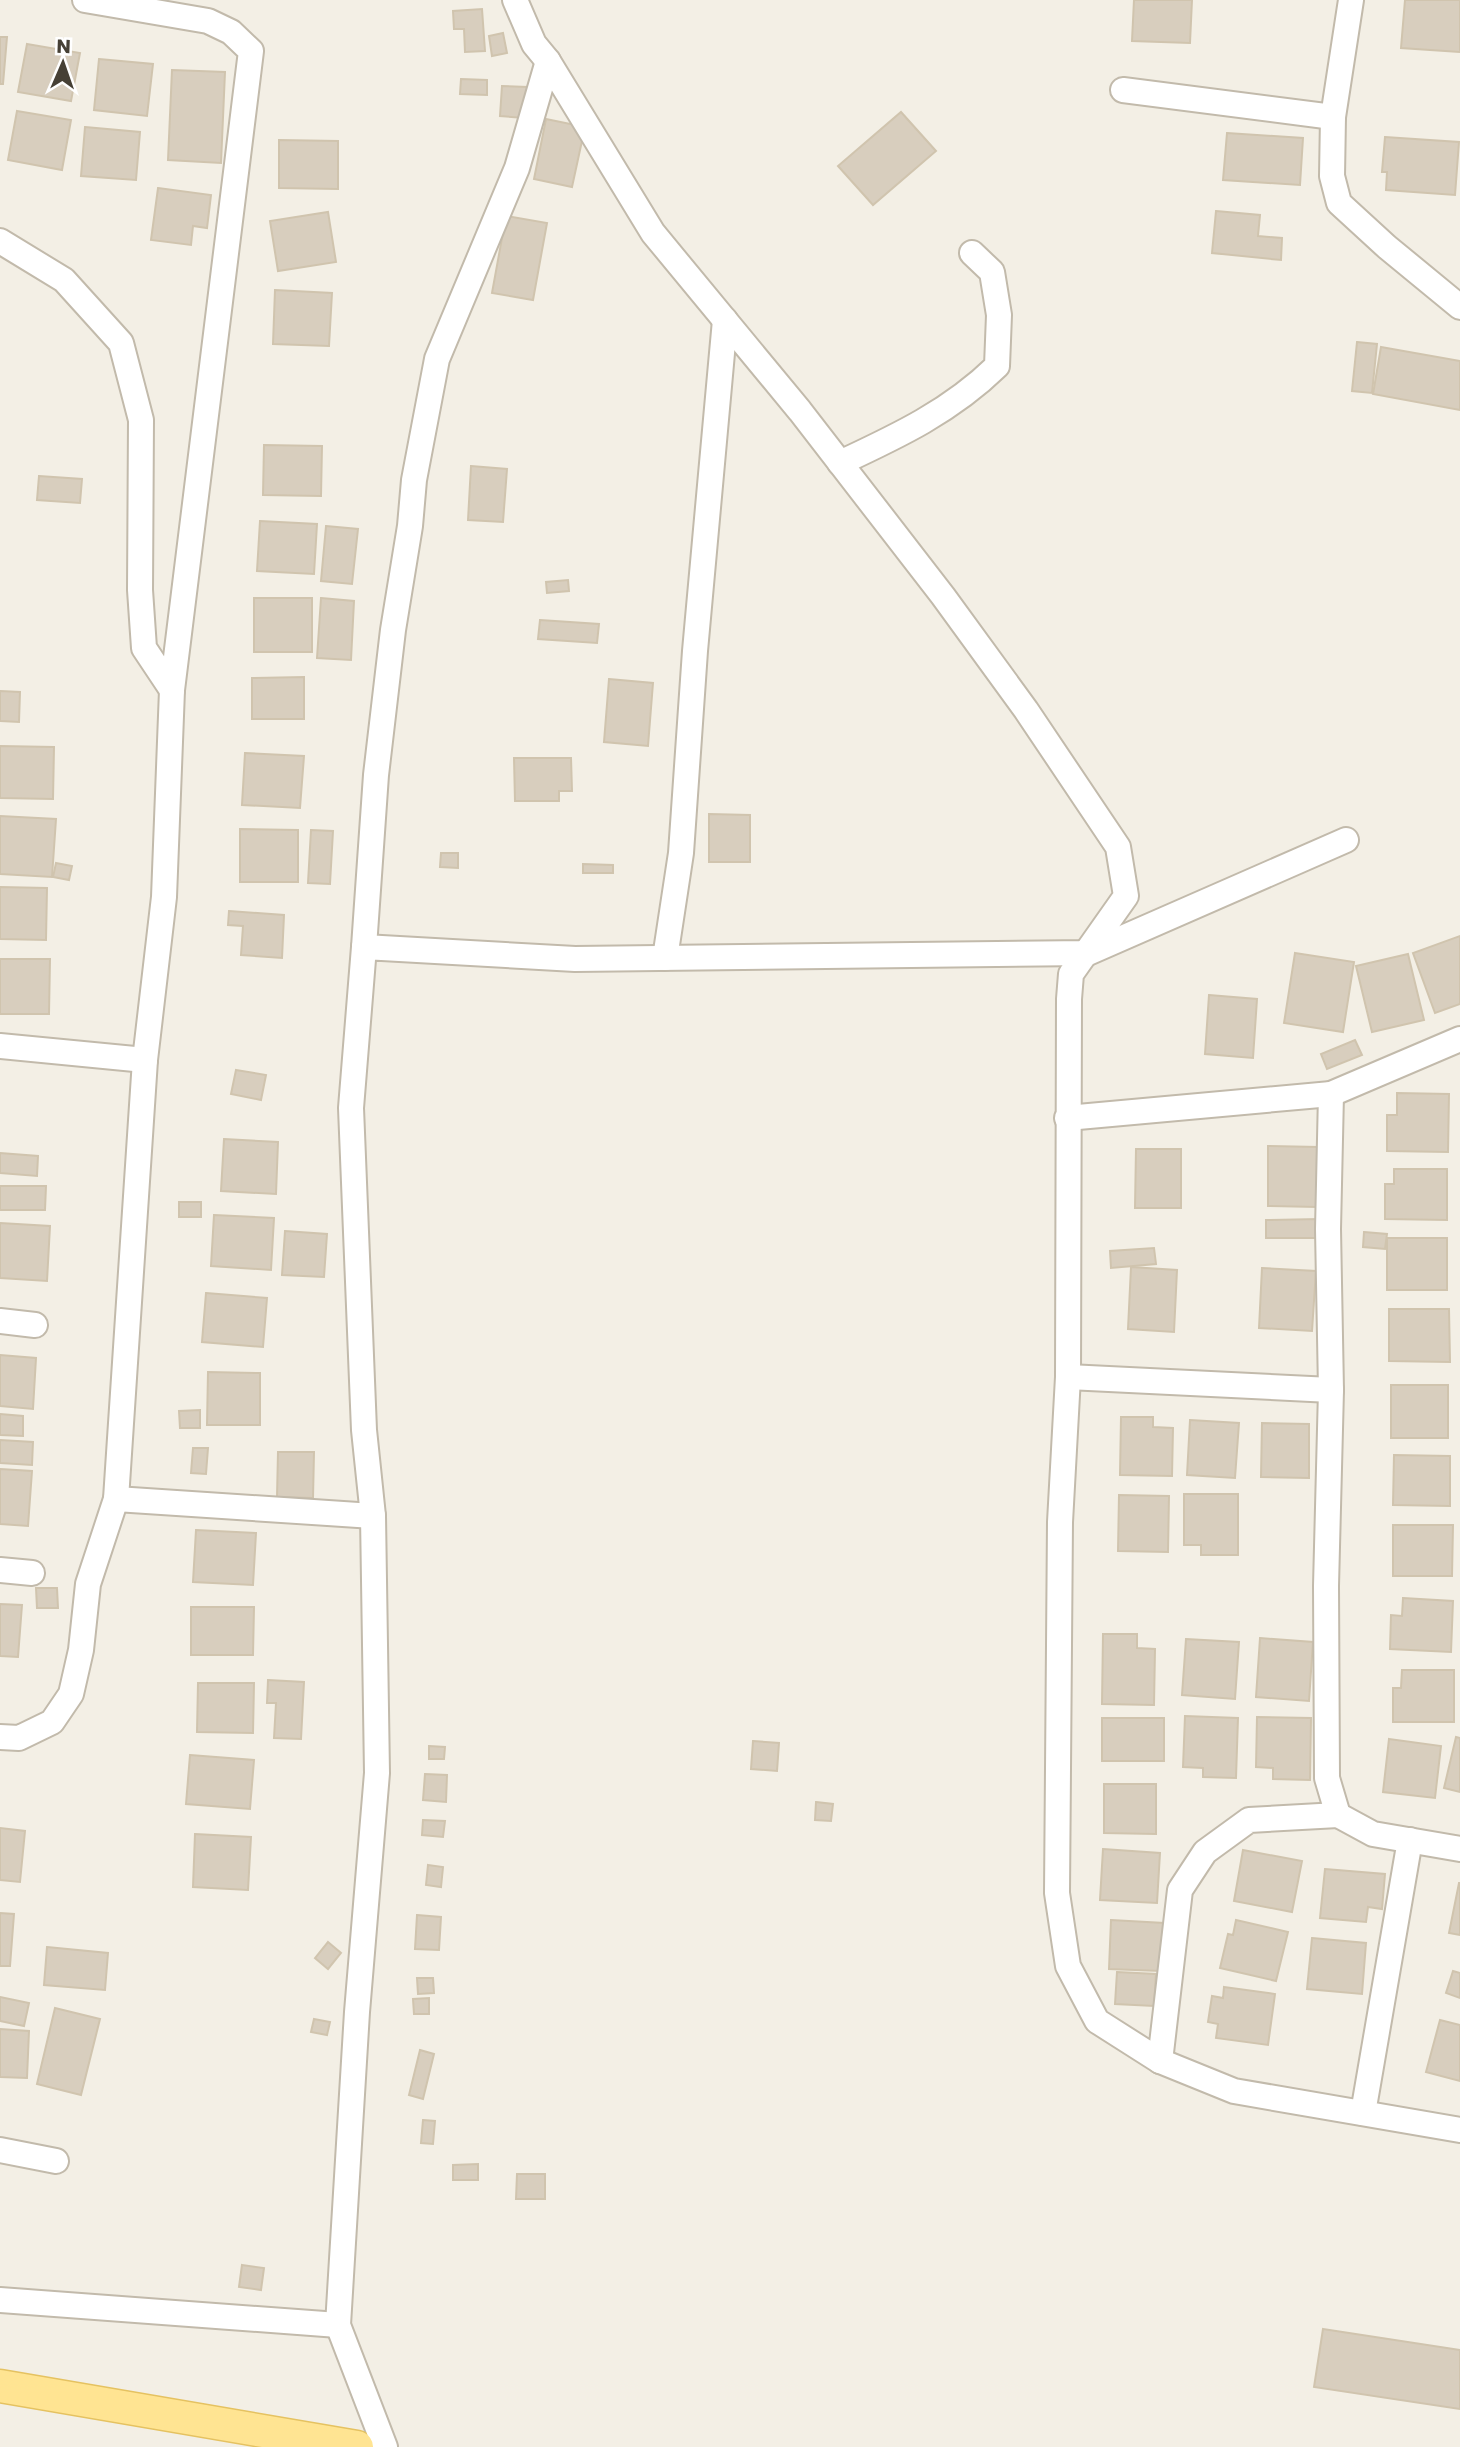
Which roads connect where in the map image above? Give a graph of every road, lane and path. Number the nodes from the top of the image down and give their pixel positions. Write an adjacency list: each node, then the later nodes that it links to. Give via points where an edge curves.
1 (85, 0): 12 (street, via 208,22 231,32 251,51)
2 (515, 0): 4 (street, via 534,44)
3 (1351, 0): 6 (street)
4 (548, 61): 10 (street, via 653,233); 14 (street, via 517,168 437,359 393,630 376,775)
5 (1123, 89): 6 (street)
6 (1333, 117): 9 (street, via 1332,176 1339,203)
7 (0, 241): 12 (street, via 64,280 121,344 141,420 144,648)
8 (972, 253): 11 (street, via 992,272 999,315 997,366 971,391 915,427)
9 (1460, 307)
10 (725, 320): 11 (street); 16 (street, via 681,852)
11 (840, 463): 15 (street, via 943,596 1118,847 1126,896)
12 (172, 690): 19 (street, via 164,897)
13 (1346, 840): 15 (street)
14 (364, 947): 16 (street, via 575,959); 27 (street, via 351,1108 364,1430)
15 (1088, 953): 16 (street); 21 (street, via 1071,974)
16 (665, 958)
17 (1460, 1039): 20 (street)
18 (0, 1046): 19 (street)
19 (145, 1060): 26 (street)
20 (1331, 1094): 21 (street); 25 (street)
21 (1067, 1118): 24 (street)
22 (0, 1321): 23 (street)
23 (35, 1325)
24 (1068, 1377): 25 (street); 34 (street, via 1060,1522 1057,1894 1068,1966 1097,2021)
25 (1331, 1390): 31 (street, via 1326,1778)
26 (116, 1499): 27 (street); 30 (street, via 88,1584 71,1694 52,1722 19,1738)
27 (373, 1516): 40 (street, via 377,1773)
28 (0, 1570): 29 (street)
29 (32, 1573)
30 (0, 1737)
31 (1338, 1815): 32 (street, via 1373,1834); 34 (street, via 1249,1819 1205,1852 1180,1891)
32 (1410, 1840): 33 (street); 35 (street)
33 (1460, 1849)
34 (1160, 2061): 35 (street, via 1234,2091)
35 (1363, 2113): 36 (street)
36 (1460, 2130)
37 (0, 2150): 38 (street)
38 (56, 2161)
39 (0, 2301): 40 (street)
40 (338, 2325): 43 (street)
41 (0, 2386): 42 (main road)
42 (357, 2447)
43 (385, 2447)

